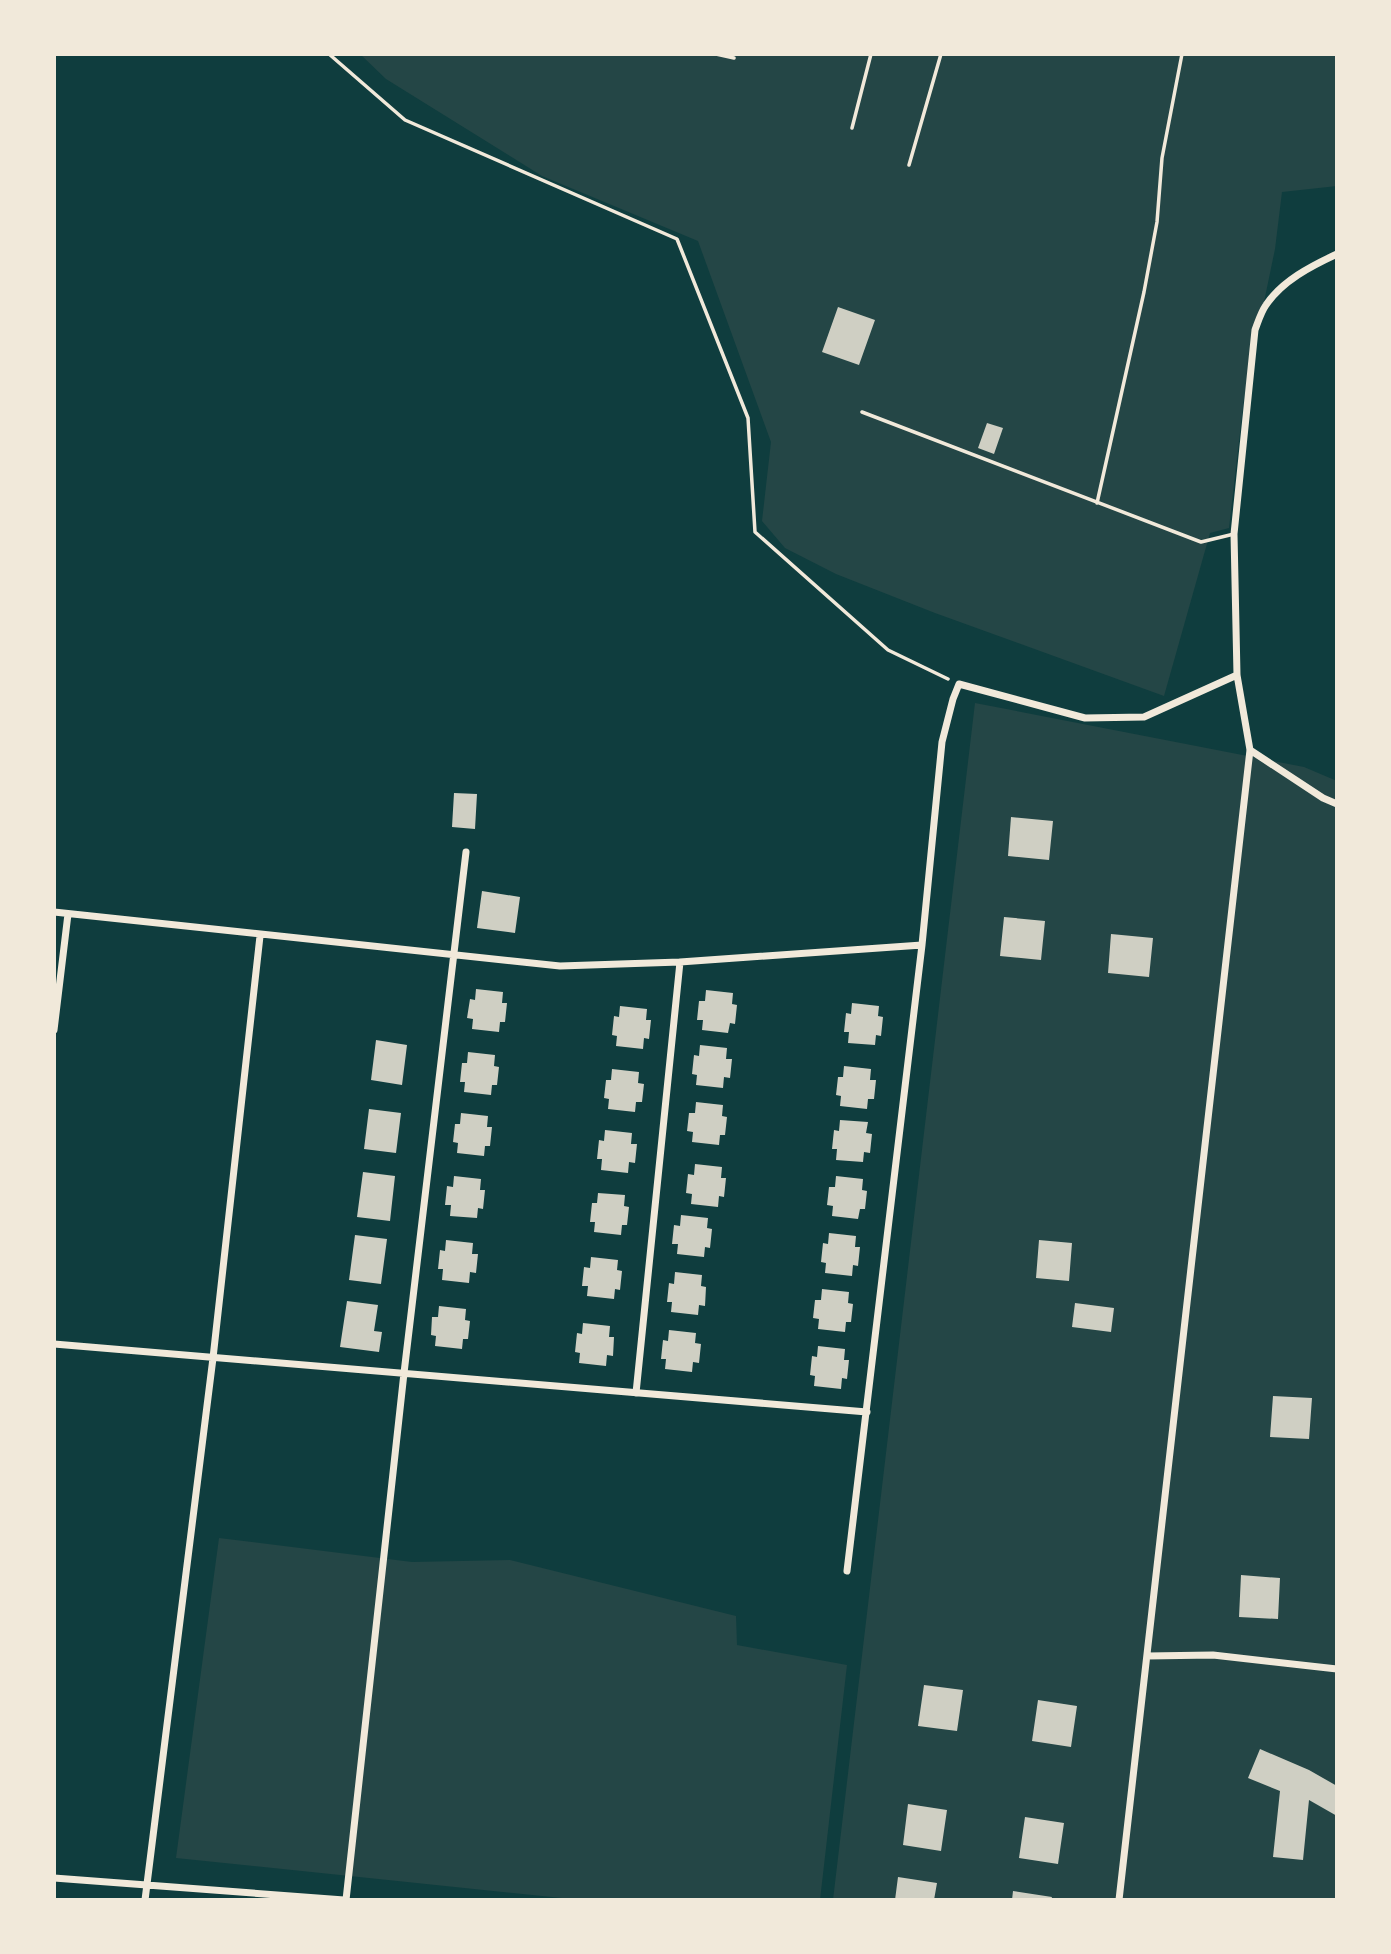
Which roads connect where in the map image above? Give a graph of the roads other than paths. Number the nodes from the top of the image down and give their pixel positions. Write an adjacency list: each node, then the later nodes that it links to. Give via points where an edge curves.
1 (716, 54): 5 (lane)
2 (871, 54): 6 (lane)
3 (941, 54): 7 (lane)
4 (1182, 54): 10 (lane, via 1144,292)
5 (734, 58)
6 (852, 128)
7 (909, 165)
8 (1337, 254): 11 (street, via 1284,286 1265,305 1255,330)
9 (862, 412): 10 (lane)
10 (1097, 502): 11 (lane, via 1201,542)
11 (1234, 534): 12 (street)
12 (1237, 675): 13 (street); 19 (street, via 1144,717 1086,718 959,684 942,741)
13 (1250, 750): 14 (street); 29 (street)
14 (1337, 804)
15 (466, 852): 20 (street)
16 (54, 912): 17 (street)
17 (68, 914): 18 (street); 22 (street)
18 (260, 936): 20 (street); 24 (street)
19 (922, 945): 21 (street); 27 (street)
20 (454, 956): 21 (street, via 560,966); 25 (street)
21 (680, 962): 26 (street)
22 (54, 1030)
23 (54, 1344): 24 (street)
24 (213, 1358): 25 (street); 32 (street)
25 (404, 1373): 26 (street); 34 (street)
26 (636, 1393): 27 (street)
27 (867, 1412): 28 (street)
28 (847, 1571)
29 (1147, 1657): 30 (street, via 1213,1654); 35 (street)
30 (1337, 1669)
31 (54, 1878): 32 (street)
32 (147, 1886): 33 (street); 34 (street)
33 (145, 1900)
34 (345, 1900)
35 (1119, 1900)

